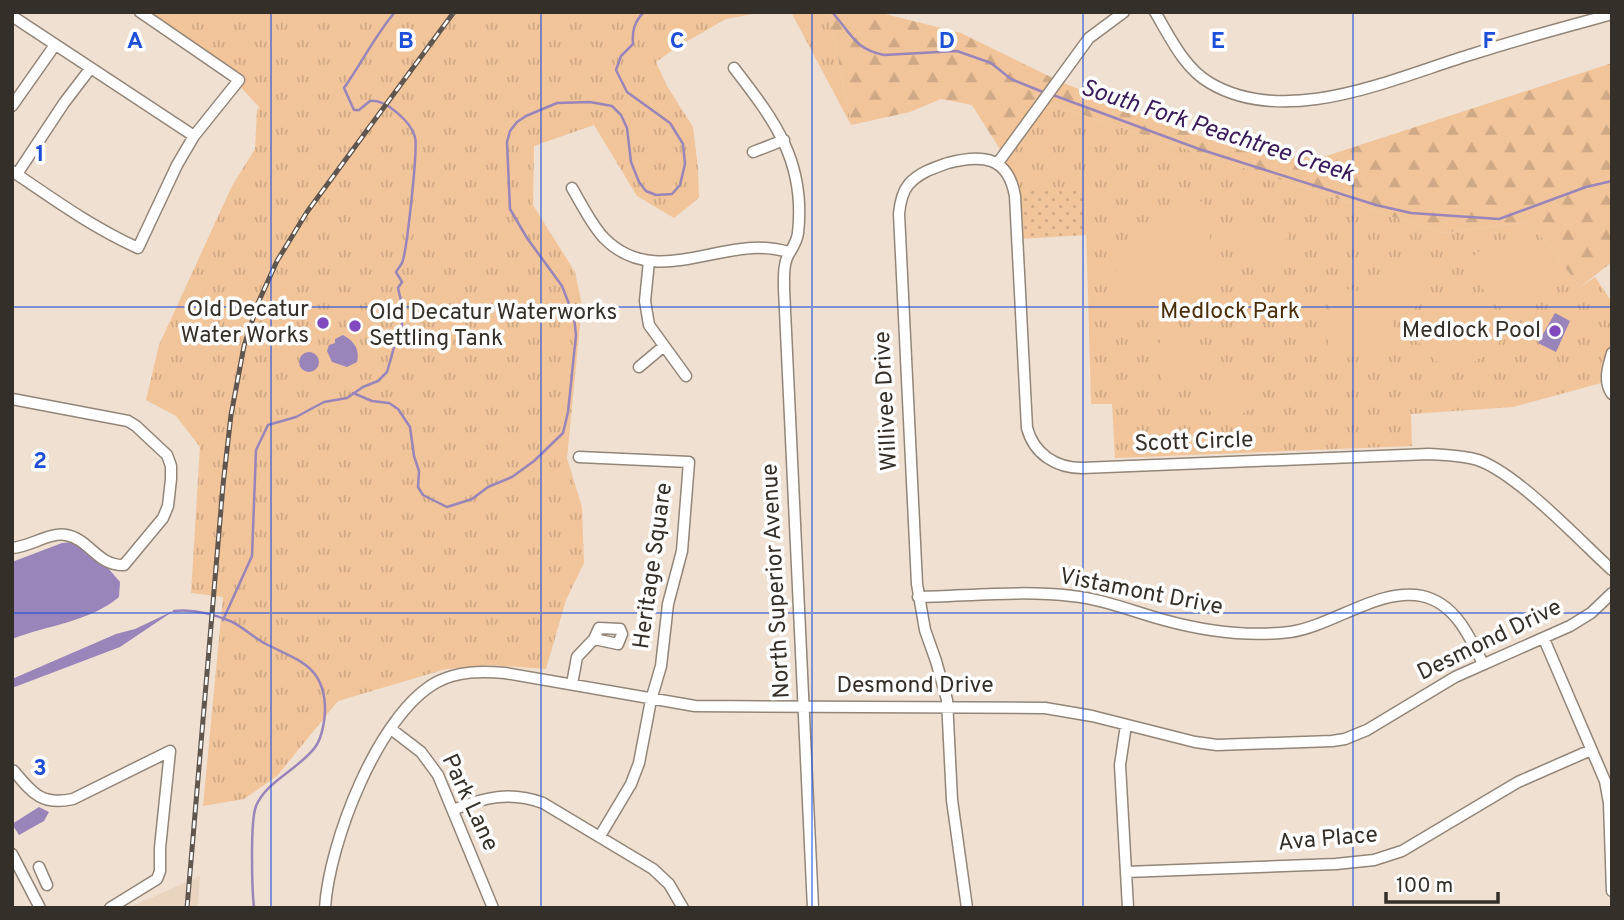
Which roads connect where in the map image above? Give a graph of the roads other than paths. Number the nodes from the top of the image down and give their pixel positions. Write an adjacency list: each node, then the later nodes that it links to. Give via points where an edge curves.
1 (140, 12): 10 (street, via 239,80)
2 (1124, 12): 13 (street, via 1089,38)
3 (1155, 12): 4 (street, via 1190,67 1210,83 1265,100 1300,101 1377,86)
4 (1612, 14)
5 (12, 16): 6 (street)
6 (55, 45): 8 (street); 9 (street)
7 (734, 68): 11 (street, North Superior Avenue)
8 (90, 69): 10 (street); 14 (street)
9 (12, 106)
10 (194, 136): 14 (street, via 138,248 106,234)
11 (784, 140): 12 (street); 16 (street, North Superior Avenue, via 799,192 798,237)
12 (753, 152)
13 (997, 164): 26 (street, Scott Circle, via 1015,196 1027,428 1035,446 1049,460 1082,468 1429,454 1468,457 1514,481); 28 (street, Willivee Drive, via 974,157 934,168 909,184 901,200)
14 (15, 173)
15 (572, 188): 17 (street, via 604,238 626,254)
16 (789, 252): 17 (street, via 748,248 679,261); 34 (street, North Superior Avenue, via 784,289)
17 (649, 261): 18 (street, via 646,318)
18 (664, 346): 20 (street); 21 (street)
19 (1612, 353): 22 (street, via 1606,374)
20 (639, 367)
21 (686, 376)
22 (1612, 394)
23 (12, 399): 25 (street, via 128,421 163,449 171,479 163,519 124,565 108,563 67,535)
24 (579, 457): 33 (street, Heritage Square, via 689,462 682,551)
25 (12, 548)
26 (1612, 570)
27 (1612, 593): 30 (street, Desmond Drive, via 1591,613)
28 (918, 597): 31 (street, Vistamont Drive, via 1072,596 1209,631 1244,633 1291,632 1381,600 1412,594 1442,604 1464,627); 35 (street, Willivee Drive)
29 (594, 639): 32 (street, via 577,657)
30 (1544, 639): 31 (street, Desmond Drive); 38 (street)
31 (1483, 664): 36 (street, Desmond Drive, via 1356,736 1332,741 1217,745)
32 (572, 684): 33 (street, Desmond Drive); 37 (street, Desmond Drive, via 505,673 457,674 416,697)
33 (651, 700): 34 (street, Desmond Drive, via 695,706); 41 (street, via 636,774)
34 (804, 707): 35 (street, Desmond Drive); 52 (street, North Superior Avenue)
35 (947, 707): 36 (street, Desmond Drive, via 1045,708); 53 (street, Willivee Drive, via 952,800)
36 (1126, 724): 43 (street, via 1120,765)
37 (391, 729): 40 (street, Park Lane, via 426,758); 49 (street, Desmond Drive, via 347,816)
38 (1591, 750): 43 (street, Ava Place, via 1518,782 1402,851 1374,860); 46 (street, via 1608,792)
39 (13, 770): 48 (street, via 46,801 61,802 170,751 157,879)
40 (453, 810): 41 (street, via 491,797 526,797); 50 (street, Park Lane)
41 (600, 836): 51 (street, via 662,876)
42 (12, 853): 45 (street)
43 (1126, 872): 54 (street)
44 (44, 877): 45 (street)
45 (28, 885): 47 (street)
46 (1612, 891)
47 (40, 908)
48 (110, 908)
49 (325, 908)
50 (493, 908)
51 (683, 908)
52 (813, 908)
53 (967, 908)
54 (1128, 908)

